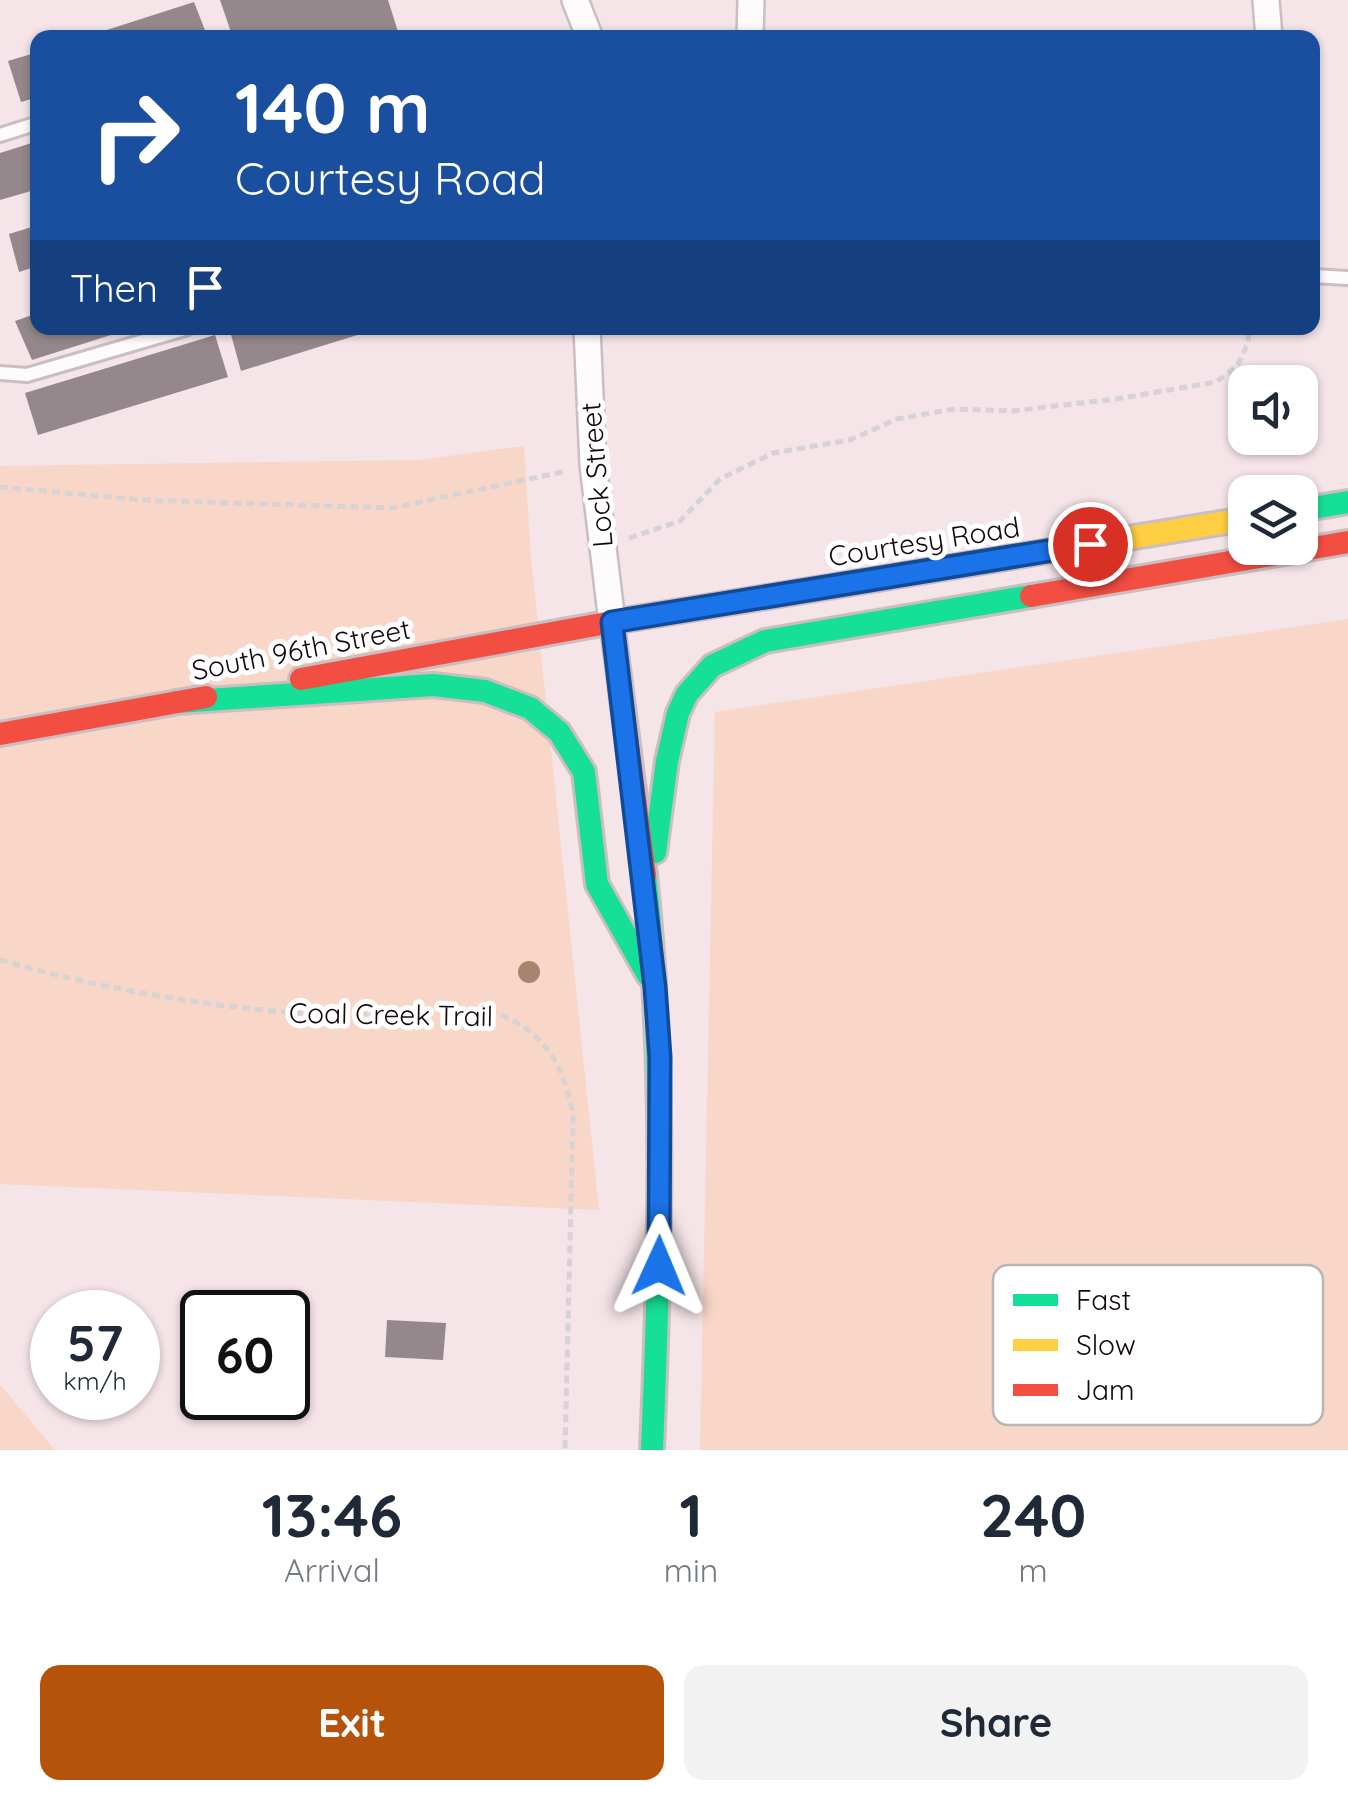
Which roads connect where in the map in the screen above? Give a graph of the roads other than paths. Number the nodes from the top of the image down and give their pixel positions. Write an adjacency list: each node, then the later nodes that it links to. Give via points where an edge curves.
1 (574, 0): 4 (street)
2 (751, 0): 5 (street)
3 (1266, 0): 6 (street)
4 (587, 30)
5 (750, 30)
6 (1268, 30)
7 (30, 125): 8 (lane)
8 (0, 134)
9 (1320, 276): 10 (lane)
10 (1348, 278)
11 (164, 335): 13 (lane, via 27,375)
12 (587, 335): 18 (street, Lock Street, via 593,465)
13 (0, 373)
14 (1348, 502): 15 (main road)
15 (1318, 507)
16 (1228, 522): 18 (main road, Courtesy Road)
17 (1348, 542): 21 (main road, via 736,650 696,679 676,715)
18 (612, 622): 19 (main road, South 96th Street); 21 (main road)
19 (177, 702): 20 (main road, South 96th Street); 22 (main road, via 434,685 485,690 530,708 559,732 584,772 597,884)
20 (0, 734)
21 (648, 906): 22 (main road)
22 (655, 987): 23 (main road, via 660,1160)
23 (652, 1450)

